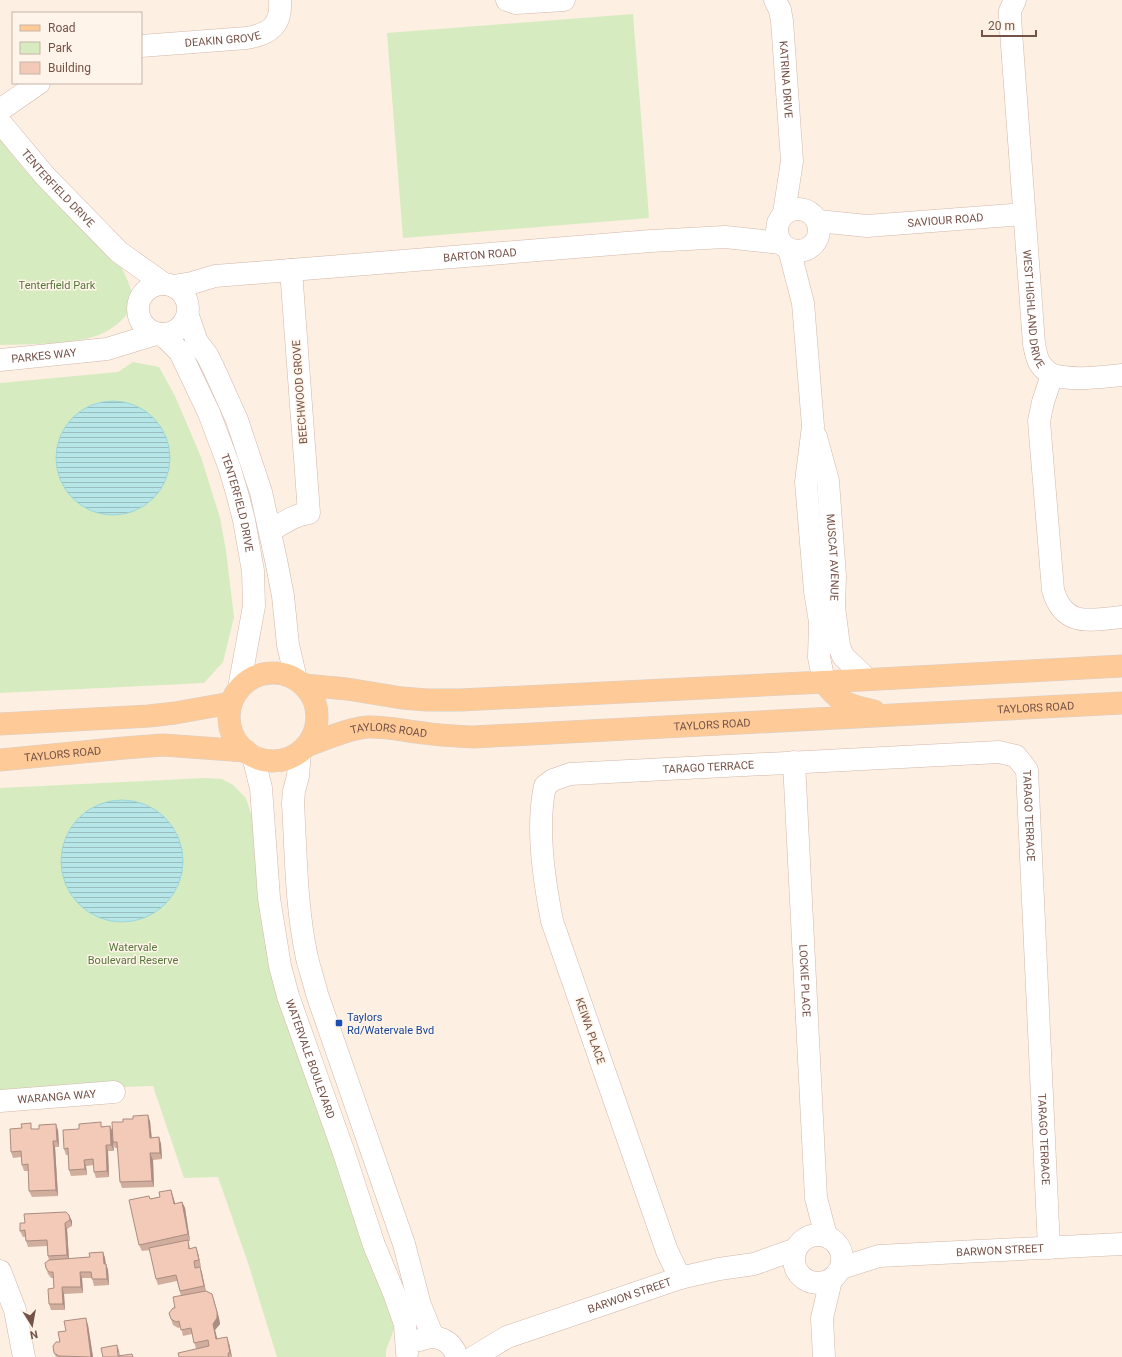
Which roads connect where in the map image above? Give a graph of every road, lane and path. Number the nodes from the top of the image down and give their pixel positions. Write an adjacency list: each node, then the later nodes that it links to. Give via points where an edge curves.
1 (280, 0): 6 (street, DEAKIN GROVE, via 278,20 264,34 247,38)
2 (507, 0): 3 (street, via 530,3)
3 (564, 0)
4 (774, 0): 11 (street, KATRINA DRIVE, via 780,10 782,21)
5 (1015, 0): 10 (street, WEST HIGHLAND DRIVE, via 1010,18)
6 (142, 46)
7 (38, 84): 8 (street)
8 (0, 110)
9 (0, 122): 12 (street, TENTERFIELD DRIVE, via 45,176)
10 (1024, 214): 11 (street, SAVIOUR ROAD); 21 (street, WEST HIGHLAND DRIVE, via 1034,344 1041,366)
11 (798, 231): 13 (street, BARTON ROAD); 23 (street, MUSCAT AVENUE)
12 (119, 252): 15 (street, TENTERFIELD DRIVE); 16 (street, TENTERFIELD DRIVE)
13 (291, 270): 14 (street, BARTON ROAD); 24 (street, BEECHWOOD GROVE, via 310,513 293,517)
14 (236, 274): 15 (street, BARTON ROAD); 17 (street, BARTON ROAD, via 220,281)
15 (168, 285): 16 (street, via 156,285 149,289); 17 (street, via 180,290 185,296)
16 (139, 303): 18 (street, via 140,320 149,331); 19 (street, PARKES WAY, via 128,325 104,344)
17 (188, 314): 18 (street, via 180,328 167,334); 24 (street, via 197,342 207,355 237,420 261,492)
18 (158, 334): 19 (street, PARKES WAY, via 107,349); 30 (street, TENTERFIELD DRIVE, via 180,352 209,413 231,473 244,520 253,571 254,599 252,622)
19 (87, 352): 20 (street, PARKES WAY)
20 (0, 360)
21 (1052, 375): 22 (street, via 1080,378); 25 (street, WEST HIGHLAND DRIVE, via 1039,421 1051,575 1056,601 1067,614 1076,618 1089,620)
22 (1122, 375)
23 (813, 426): 27 (street, MUSCAT AVENUE, via 828,481 835,576 834,607 839,646 843,656); 29 (street, MUSCAT AVENUE, via 806,482 820,622 819,657)
24 (270, 531): 28 (street, via 283,596 288,645)
25 (1122, 617)
26 (1122, 666): 27 (main road)
27 (867, 679): 29 (main road)
28 (300, 682): 29 (main road, via 427,700); 30 (main road, via 285,674 260,674 249,680); 34 (main road, via 312,695 317,708 317,722 313,735)
29 (824, 682): 32 (main road, via 838,699 846,703)
30 (235, 696): 33 (main road, via 175,713); 35 (main road, via 229,716 231,729 236,741)
31 (1122, 703): 32 (main road, TAYLORS ROAD)
32 (899, 715): 34 (main road, TAYLORS ROAD, via 473,737 383,727 346,731)
33 (0, 724)
34 (303, 749): 35 (main road, via 292,757 272,761); 52 (street, via 293,803 298,891 308,959 322,1008 404,1244 420,1305)
35 (249, 753): 36 (main road, TAYLORS ROAD, via 163,745); 53 (street, WATERVALE BOULEVARD, via 261,788 269,898 280,966 290,1003 374,1245 403,1318)
36 (0, 760)
37 (794, 762): 38 (street, TARAGO TERRACE, via 570,774); 41 (street, LOCKIE PLACE); 43 (street, TARAGO TERRACE, via 999,752 1016,756 1027,770)
38 (553, 780): 49 (street, KEIWA PLACE, via 545,786 541,804 542,850 552,921 666,1251)
39 (114, 1092): 40 (street, WARANGA WAY)
40 (0, 1101)
41 (817, 1242): 44 (street, BARWON STREET); 45 (street, BARWON STREET); 47 (street, via 842,1253 843,1261); 48 (street, via 794,1256 794,1265)
42 (1122, 1244): 43 (street, BARWON STREET)
43 (1049, 1248): 44 (street, BARWON STREET)
44 (879, 1256): 47 (street, BARWON STREET)
45 (754, 1264): 48 (street, BARWON STREET); 49 (street, BARWON STREET, via 720,1268)
46 (0, 1271): 54 (street, via 15,1310)
47 (836, 1274): 48 (street, via 824,1283); 50 (street)
48 (803, 1277): 50 (street)
49 (680, 1278): 51 (street, BARWON STREET)
50 (822, 1318): 57 (street)
51 (507, 1337): 52 (street, BARWON STREET, via 466,1341); 56 (street, BARWON STREET)
52 (438, 1338): 53 (street, via 418,1341); 55 (street, via 450,1344)
53 (406, 1356)
54 (24, 1357)
55 (457, 1357)
56 (474, 1357)
57 (824, 1357)

